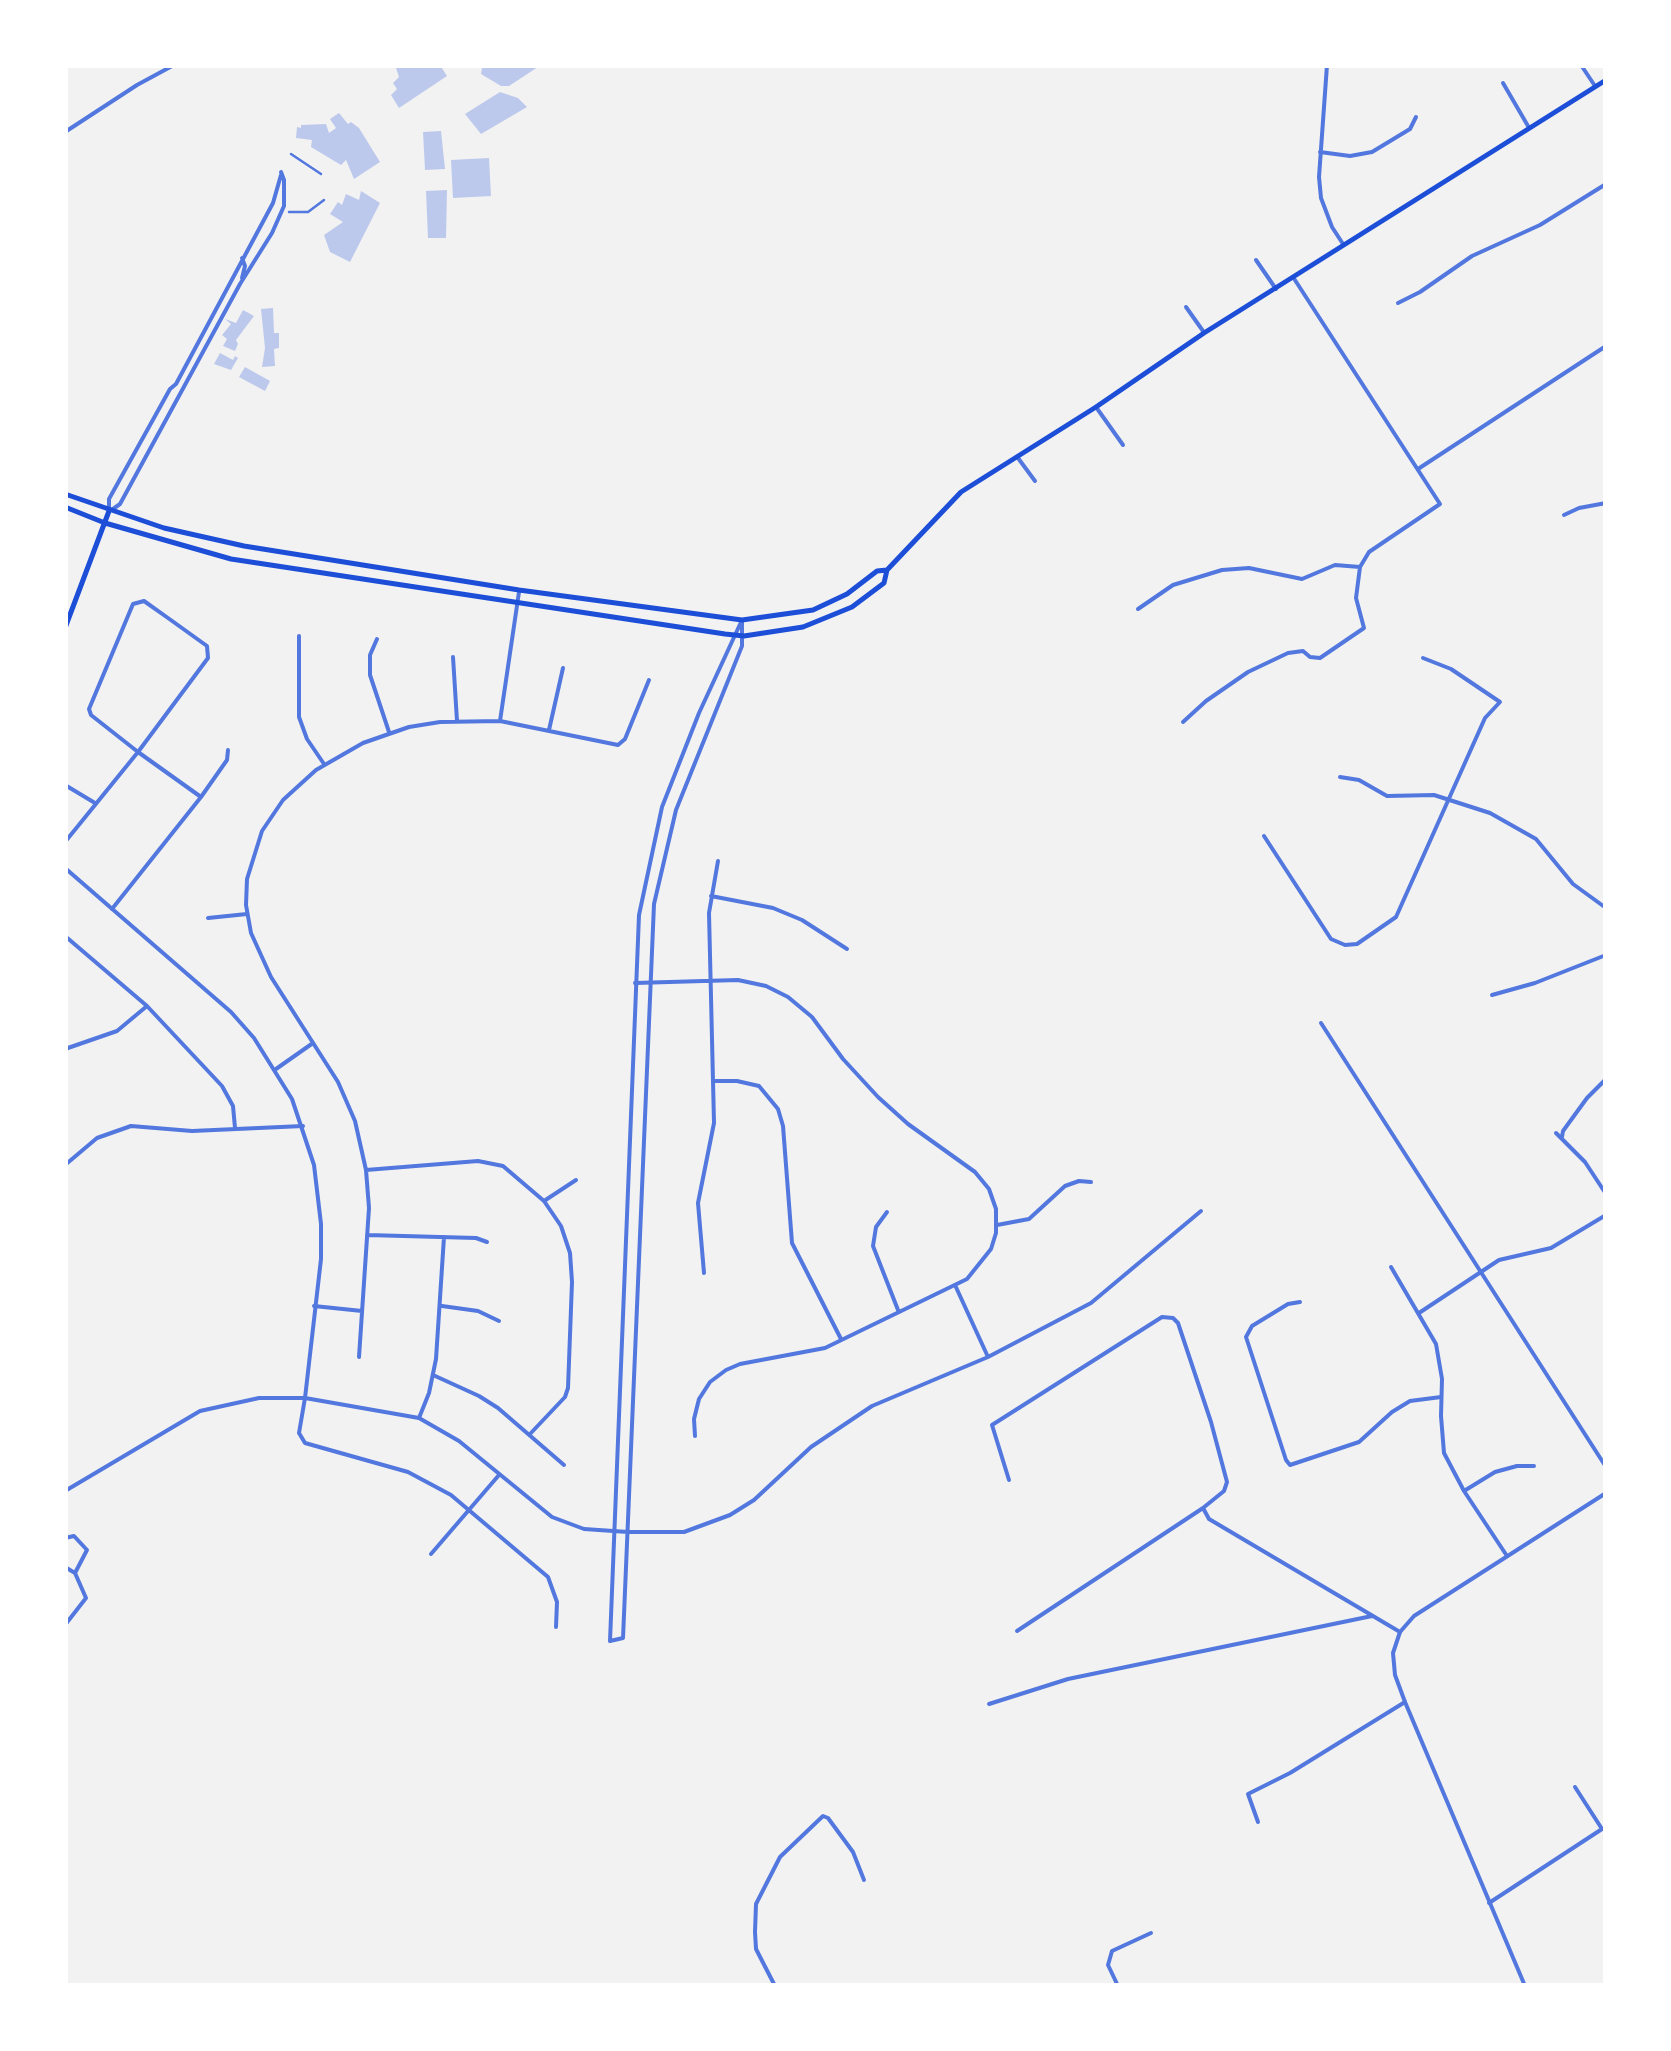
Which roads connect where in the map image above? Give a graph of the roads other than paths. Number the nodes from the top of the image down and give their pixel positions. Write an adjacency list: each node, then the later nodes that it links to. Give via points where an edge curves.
1 (174, 65): 9 (street)
2 (1326, 65): 10 (street)
3 (1581, 65): 6 (street)
4 (1606, 80): 6 (main road)
5 (1503, 83): 8 (street)
6 (1595, 87): 8 (main road)
7 (1416, 117): 10 (street, via 1410,129 1372,152)
8 (1530, 129): 16 (main road)
9 (65, 132)
10 (1320, 152): 16 (street, via 1321,198)
11 (291, 154): 12 (street)
12 (320, 174)
13 (1606, 184): 22 (street)
14 (324, 200): 15 (street, via 308,212)
15 (289, 212)
16 (1345, 246): 19 (main road)
17 (242, 258): 20 (street); 20 (street, via 273,203 281,172 284,206); 34 (street, via 109,499)
18 (1256, 260): 21 (street)
19 (1293, 277): 21 (main road); 29 (street)
20 (240, 284): 34 (street, via 120,504)
21 (1276, 288): 24 (main road)
22 (1398, 302)
23 (1186, 306): 24 (street)
24 (1204, 333): 26 (main road)
25 (1606, 346): 29 (street)
26 (1096, 407): 27 (street); 28 (main road)
27 (1123, 445)
28 (1018, 458): 30 (street); 38 (main road, via 961,492)
29 (1418, 469): 37 (street, via 1440,504 1368,552)
30 (1036, 480)
31 (65, 494): 34 (main road)
32 (1606, 503): 35 (street)
33 (65, 507): 36 (main road)
34 (109, 512): 36 (main road); 39 (main road, via 244,546)
35 (1564, 515)
36 (104, 523): 40 (main road, via 231,560); 43 (main road)
37 (1360, 567): 41 (street, via 1328,566 1302,580 1249,568 1222,570 1172,585); 54 (street, via 1356,598 1364,628 1320,658 1288,653 1248,672)
38 (886, 570): 42 (main road, via 813,610); 46 (main road, via 884,582 852,607 803,627)
39 (519, 590): 40 (street); 42 (main road)
40 (518, 604): 44 (main road); 52 (street)
41 (1138, 609)
42 (742, 620): 44 (street); 46 (street)
43 (65, 628)
44 (734, 635): 46 (main road); 78 (street, via 662,807 639,915)
45 (299, 636): 59 (street, via 299,717)
46 (744, 636): 79 (street, via 672,825 654,904)
47 (378, 639): 56 (street, via 370,674)
48 (454, 657): 53 (street)
49 (1423, 658): 63 (street, via 1500,702)
50 (562, 668): 55 (street)
51 (649, 680): 55 (street, via 618,745)
52 (500, 720): 53 (street); 55 (street)
53 (456, 721): 56 (street)
54 (1183, 722)
55 (550, 730)
56 (389, 732): 59 (street)
57 (228, 750): 62 (street)
58 (138, 752): 58 (street, via 89,709 134,604 144,601 207,646 208,658); 62 (street); 64 (street)
59 (324, 764): 72 (street, via 266,822 247,879)
60 (1340, 777): 63 (street, via 1387,796)
61 (65, 785): 64 (street)
62 (200, 796): 71 (street)
63 (1448, 799): 65 (street, via 1396,916 1350,946 1324,932); 70 (street, via 1536,839 1573,884)
64 (94, 802): 66 (street)
65 (1264, 836)
66 (65, 842)
67 (718, 861): 69 (street)
68 (65, 868): 71 (street)
69 (710, 896): 75 (street, via 773,908); 77 (street)
70 (1606, 908)
71 (112, 909): 85 (street, via 232,1012)
72 (248, 914): 73 (street); 83 (street, via 266,970)
73 (208, 918)
74 (65, 936): 81 (street)
75 (847, 949)
76 (1606, 954): 80 (street)
77 (710, 981): 79 (street); 87 (street); 101 (street, via 755,983 802,1007 878,1097 980,1177 994,1202)
78 (635, 983): 79 (street); 135 (street)
79 (649, 983): 136 (street)
80 (1492, 995)
81 (146, 1006): 84 (street, via 117,1031); 89 (street, via 226,1090)
82 (1321, 1022): 107 (street)
83 (315, 1042): 85 (street); 93 (street, via 352,1113)
84 (65, 1049)
85 (276, 1068): 88 (street)
86 (1606, 1079): 91 (street)
87 (714, 1080): 106 (street, via 698,1204); 116 (street, via 760,1086 778,1109 792,1243)
88 (303, 1126): 89 (street); 110 (street, via 321,1224)
89 (235, 1128): 92 (street, via 132,1126 97,1138)
90 (1556, 1134): 91 (street)
91 (1562, 1137): 96 (street)
92 (65, 1165)
93 (366, 1170): 97 (street, via 490,1162); 102 (street)
94 (576, 1180): 97 (street)
95 (1091, 1182): 101 (street, via 1069,1184 1028,1220)
96 (1606, 1194)
97 (544, 1202): 123 (street, via 570,1252 568,1388)
98 (1201, 1211): 118 (street, via 1090,1303)
99 (887, 1212): 112 (street, via 873,1246)
100 (1606, 1215): 107 (street, via 1551,1248 1506,1258)
101 (996, 1225): 108 (street, via 983,1262)
102 (367, 1235): 103 (street); 113 (street)
103 (444, 1238): 104 (street); 111 (street)
104 (487, 1242)
105 (1391, 1267): 114 (street)
106 (704, 1272)
107 (1480, 1273): 114 (street); 127 (street)
108 (954, 1285): 112 (street); 118 (street)
109 (1300, 1302): 120 (street, via 1252,1326 1246,1338 1290,1466 1359,1442 1410,1401)
110 (314, 1306): 113 (street); 121 (street)
111 (442, 1306): 115 (street); 119 (street)
112 (898, 1310): 116 (street)
113 (362, 1311): 117 (street)
114 (1419, 1313): 120 (street, via 1436,1344)
115 (498, 1321)
116 (842, 1339): 124 (street, via 813,1353 720,1373 699,1399)
117 (359, 1357)
118 (988, 1357): 136 (street, via 849,1420 721,1520 684,1532)
119 (434, 1376): 122 (street); 123 (street, via 480,1396)
120 (1441, 1397): 130 (street, via 1444,1453)
121 (304, 1398): 122 (street); 131 (street, via 259,1398 200,1411); 134 (street, via 299,1433 311,1446 408,1472)
122 (418, 1418): 128 (street)
123 (530, 1434): 125 (street)
124 (695, 1436)
125 (564, 1465)
126 (1534, 1466): 130 (street, via 1495,1472)
127 (1606, 1467)
128 (500, 1474): 134 (street); 135 (street, via 560,1521)
129 (1009, 1480): 133 (street, via 992,1425 1168,1316 1178,1323 1227,1482)
130 (1464, 1490): 139 (street)
131 (65, 1491)
132 (1606, 1493): 139 (street)
133 (1202, 1508): 142 (street, via 1209,1519); 145 (street)
134 (468, 1510): 138 (street); 144 (street, via 548,1577 557,1602)
135 (614, 1532): 136 (street); 136 (street, via 610,1641 623,1638)
136 (628, 1532)
137 (65, 1538): 141 (street, via 74,1536 87,1550)
138 (431, 1554)
139 (1507, 1556): 146 (street)
140 (65, 1567): 141 (street)
141 (75, 1573): 143 (street, via 86,1598)
142 (1372, 1616): 146 (street); 148 (street, via 1068,1679)
143 (65, 1625)
144 (556, 1628)
145 (1018, 1631)
146 (1400, 1632): 147 (street, via 1393,1660)
147 (1404, 1702): 150 (street, via 1248,1794); 152 (street)
148 (990, 1704)
149 (1576, 1788): 152 (street, via 1602,1829)
150 (1258, 1822)
151 (864, 1880): 154 (street, via 853,1852 824,1816 780,1857 756,1904 754,1932)
152 (1490, 1903): 156 (street)
153 (1151, 1932): 155 (street, via 1112,1951 1108,1965)
154 (775, 1986)
155 (1118, 1986)
156 (1526, 1986)

